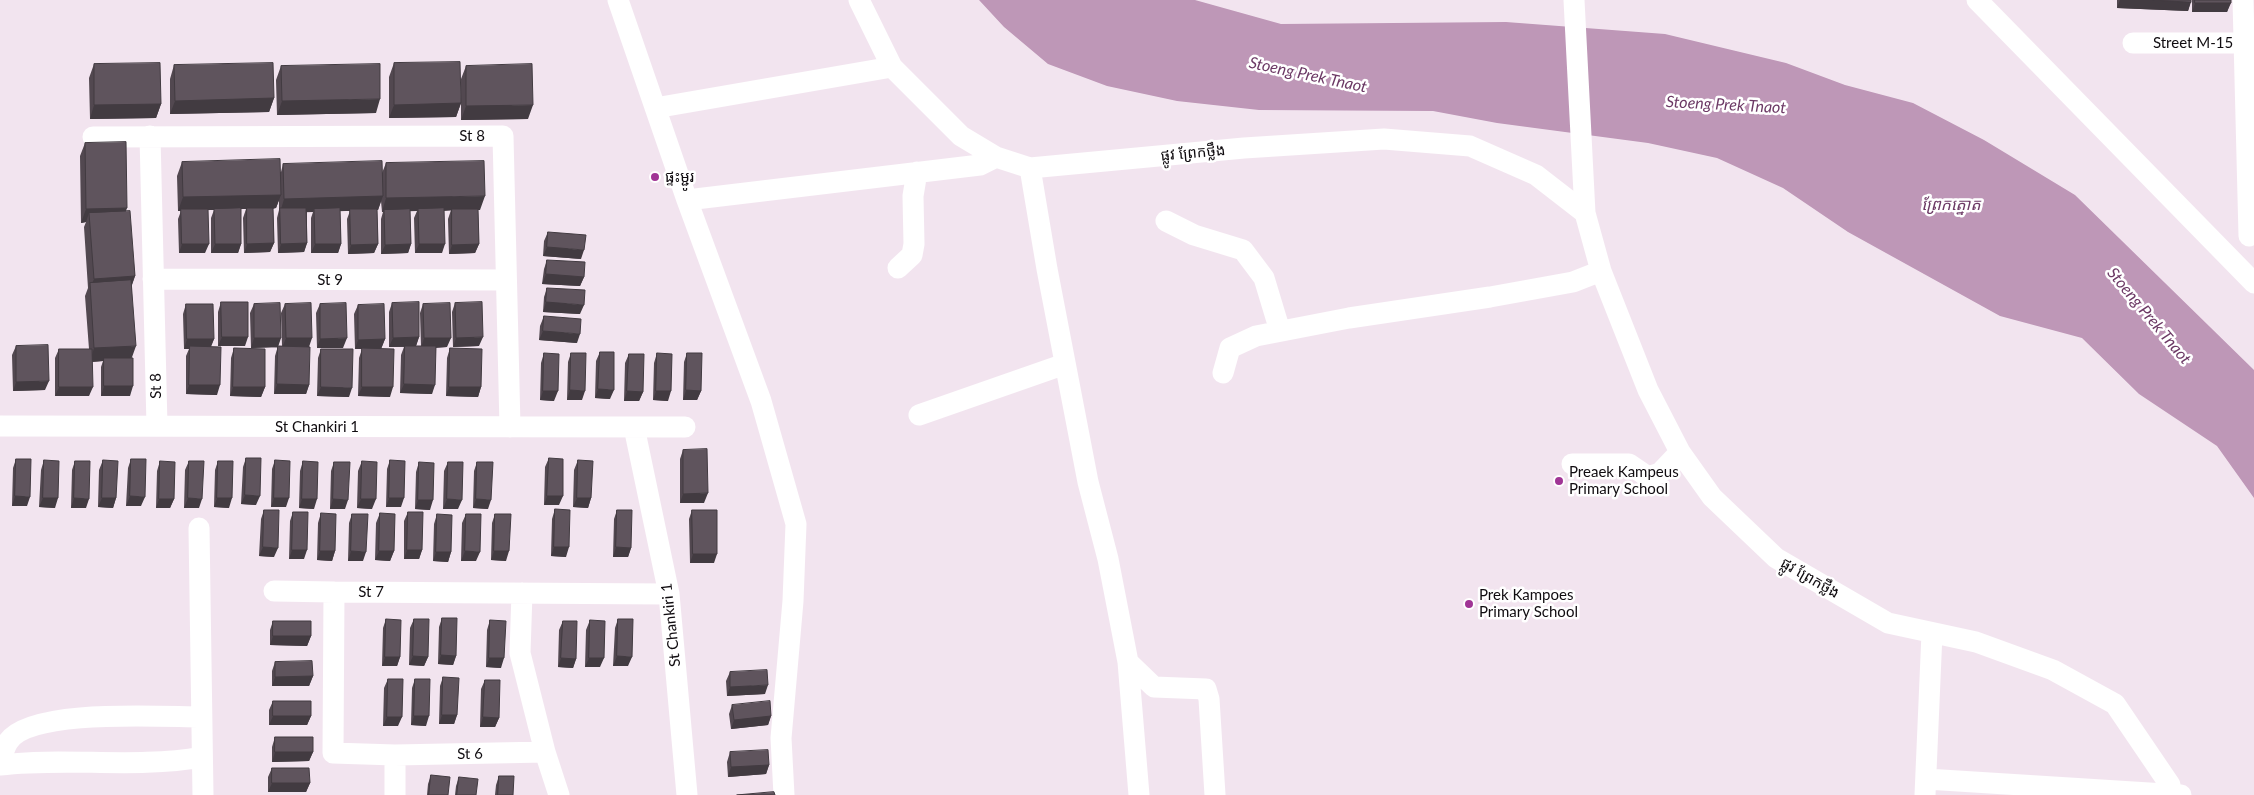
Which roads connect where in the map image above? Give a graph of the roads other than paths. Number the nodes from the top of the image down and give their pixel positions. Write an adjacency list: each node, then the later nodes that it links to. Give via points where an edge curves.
1 (618, 0): 9 (street)
2 (859, 0): 8 (street, ផ្លូវ ព្រែកថ្លឹង)
3 (1574, 0): 16 (street, ផ្លូវ ព្រែកថ្លឹង)
4 (1976, 0): 23 (street)
5 (2242, 0): 7 (street)
6 (2132, 43): 7 (street, Street M-15)
7 (2249, 43): 18 (street)
8 (892, 67): 9 (street); 12 (street, ផ្លូវ ព្រែកថ្លឹង, via 961,136)
9 (655, 108): 15 (street)
10 (150, 136): 11 (street, St 8); 21 (street, St 8); 22 (street, St 8, via 503,136)
11 (93, 137)
12 (996, 157): 13 (street, ផ្លូវ ព្រែកថ្លឹង); 14 (street, via 980,165)
13 (1030, 168): 16 (street, ផ្លូវ ព្រែកថ្លឹង, via 1244,148 1384,140 1470,146 1536,175); 25 (street)
14 (917, 172): 15 (street); 19 (street, via 913,196 912,255)
15 (687, 200): 52 (street, via 761,401 796,524 781,738)
16 (1585, 213): 20 (street, ផ្លូវ ព្រែកថ្លឹង)
17 (1166, 221): 24 (street, via 1194,235 1243,250 1264,278)
18 (2249, 236)
19 (898, 268)
20 (1602, 271): 24 (street, via 1573,282); 33 (street, ផ្លូវ ព្រែកថ្លឹង, via 1648,390)
21 (153, 279): 22 (street, St 9); 29 (street, St 8)
22 (506, 280): 30 (street, St 8)
23 (2254, 283)
24 (1280, 331): 26 (street, via 1256,336 1230,348)
25 (1065, 364): 27 (street); 41 (street)
26 (1224, 373)
27 (919, 415)
28 (0, 426): 29 (street, St Chankiri 1)
29 (157, 426): 30 (street, St Chankiri 1)
30 (510, 427): 31 (street, St Chankiri 1)
31 (634, 427): 32 (street, St Chankiri 1); 39 (street, St Chankiri 1)
32 (684, 427)
33 (1680, 452): 34 (street, via 1660,473 1648,477 1630,464); 40 (street, ផ្លូវ ព្រែកថ្លឹង, via 1712,498 1776,558 1888,623)
34 (1572, 464)
35 (199, 528): 42 (street)
36 (274, 591): 37 (street, St 7)
37 (334, 592): 38 (street, St 7); 44 (street, via 333,753)
38 (522, 593): 39 (street, St 7); 43 (street, via 520,653)
39 (669, 594): 51 (street, St Chankiri 1)
40 (1932, 632): 47 (street); 55 (street, ផ្លូវ ព្រែកថ្លឹង, via 1976,642 2052,670 2115,704)
41 (1128, 662): 53 (street); 54 (street, via 1154,687 1206,689)
42 (201, 717): 45 (street); 46 (street, via 84,716 30,726 8,741)
43 (545, 752): 44 (street, St 6); 50 (street)
44 (395, 756): 49 (street)
45 (202, 757): 46 (street, via 170,762); 48 (street)
46 (0, 765)
47 (1925, 787): 55 (street)
48 (202, 795)
49 (395, 795)
50 (559, 795)
51 (687, 795)
52 (784, 795)
53 (1139, 795)
54 (1215, 795)
55 (2174, 795)

